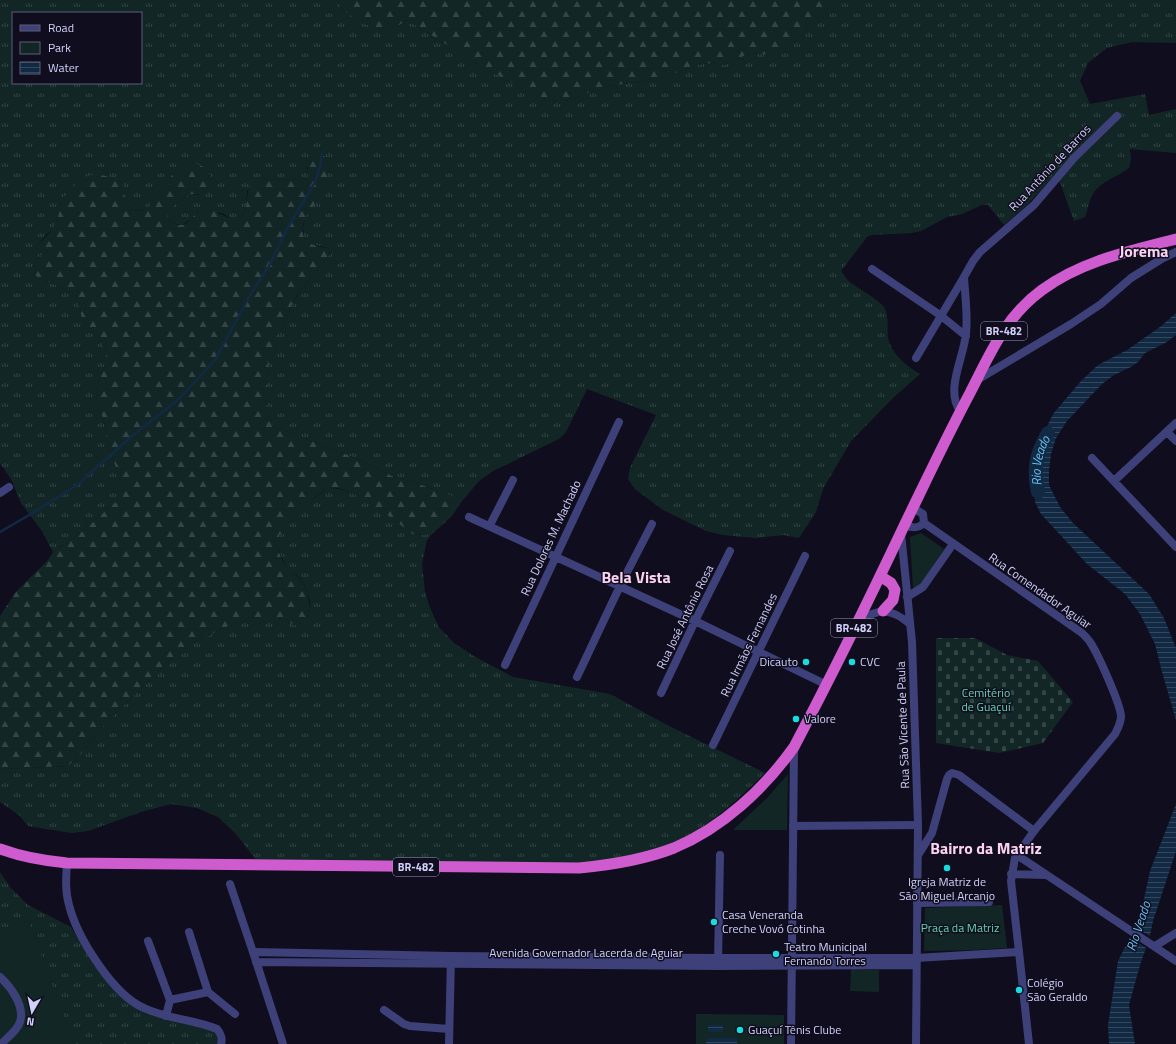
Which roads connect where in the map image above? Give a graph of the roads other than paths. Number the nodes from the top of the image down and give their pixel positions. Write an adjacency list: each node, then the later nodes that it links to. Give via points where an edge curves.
1 (1118, 116): 5 (street, Rua Antônio de Barros, via 1074,158 1034,205 980,252)
2 (1176, 240): 9 (highway, BR-482, via 1096,261 1041,290 1008,324)
3 (1176, 252): 9 (street, via 1131,278 1101,304 1076,321)
4 (872, 269): 6 (street)
5 (964, 277): 6 (street, Rua Antônio de Barros); 7 (street)
6 (940, 315): 7 (street); 8 (street, Rua Antônio de Barros)
7 (966, 336): 10 (street, via 954,389 955,401)
8 (916, 358)
9 (976, 380): 10 (highway, BR-482)
10 (960, 411): 20 (highway, BR-482)
11 (619, 422): 29 (street, Rua Dolores M. Machado)
12 (1176, 423): 13 (street)
13 (1167, 432): 14 (street); 17 (street)
14 (1176, 441)
15 (1092, 458): 17 (street)
16 (513, 480): 24 (street)
17 (1114, 481): 27 (street)
18 (9, 486): 19 (street)
19 (0, 493)
20 (913, 508): 23 (street, via 923,514); 25 (highway, BR-482)
21 (469, 517): 24 (street)
22 (652, 524): 32 (street)
23 (924, 524): 25 (street); 26 (street, Rua Comendador Aguiar)
24 (490, 525): 29 (street)
25 (903, 529): 31 (highway, BR-482); 33 (street, Rua São Vicente de Paula)
26 (953, 544): 33 (street, via 923,587); 47 (street, Rua Comendador Aguiar, via 1082,633 1095,651 1119,706 1120,725 1115,734)
27 (1176, 547)
28 (730, 551): 35 (street, Rua José Antônio Rosa)
29 (555, 556): 32 (street); 39 (street, Rua Dolores M. Machado)
30 (805, 556): 38 (street, Rua Irmãos Fernandes)
31 (880, 576): 34 (highway, via 891,583 895,590 893,600); 36 (highway, BR-482)
32 (620, 586): 35 (street); 40 (street)
33 (907, 597): 37 (street, Rua São Vicente de Paula)
34 (883, 611): 36 (street, via 871,614); 37 (street, via 900,616)
35 (695, 621): 38 (street); 42 (street, Rua José Antônio Rosa)
36 (857, 623): 41 (highway, BR-482)
37 (910, 624): 45 (street, Rua São Vicente de Paula)
38 (759, 651): 41 (street); 43 (street, Rua Irmãos Fernandes)
39 (505, 665)
40 (577, 677)
41 (826, 685): 44 (highway, BR-482)
42 (661, 693)
43 (714, 745)
44 (794, 747): 46 (street); 52 (highway, BR-482, via 778,769 742,803 700,835 646,857 612,864 548,868)
45 (918, 825): 46 (street); 50 (street, Rua São Vicente de Paula)
46 (793, 826): 69 (street)
47 (1034, 831): 50 (street, via 959,775 952,773 947,779 932,833); 51 (street, Rua Comendador Aguiar)
48 (0, 849): 52 (highway, BR-482, via 31,858)
49 (720, 855): 68 (street)
50 (918, 855): 57 (street, Rua São Vicente de Paula)
51 (1017, 855): 53 (street); 54 (street)
52 (66, 863): 75 (street, via 69,906 73,919 94,958 132,1002)
53 (1012, 874): 54 (street); 63 (street, via 1011,886)
54 (1047, 875): 61 (street)
55 (230, 884): 62 (street)
56 (989, 902): 57 (street)
57 (917, 903): 65 (street, Rua São Vicente de Paula)
58 (189, 932): 71 (street)
59 (1176, 933): 61 (street)
60 (148, 941): 72 (street)
61 (1151, 944): 66 (street)
62 (253, 952): 64 (street, Avenida Governador Lacerda de Aguiar); 67 (street)
63 (1019, 952): 65 (street); 83 (street)
64 (451, 960): 67 (street, Avenida Governador Lacerda de Aguiar); 68 (street, Avenida Governador Lacerda de Aguiar); 76 (street)
65 (916, 961): 69 (street, Avenida Governador Lacerda de Aguiar); 82 (street, Rua São Vicente de Paula)
66 (1176, 961)
67 (256, 962): 79 (street)
68 (718, 962): 69 (street, Avenida Governador Lacerda de Aguiar)
69 (791, 962): 81 (street)
70 (0, 977): 77 (street, via 14,992 21,1014 18,1027)
71 (208, 992): 72 (street); 74 (street)
72 (170, 1000): 75 (street)
73 (384, 1010): 76 (street, via 410,1026)
74 (235, 1014)
75 (166, 1016): 78 (street, via 217,1029 221,1033)
76 (449, 1029): 80 (street)
77 (1, 1044)
78 (221, 1044)
79 (283, 1044)
80 (449, 1044)
81 (791, 1044)
82 (916, 1044)
83 (1029, 1044)

